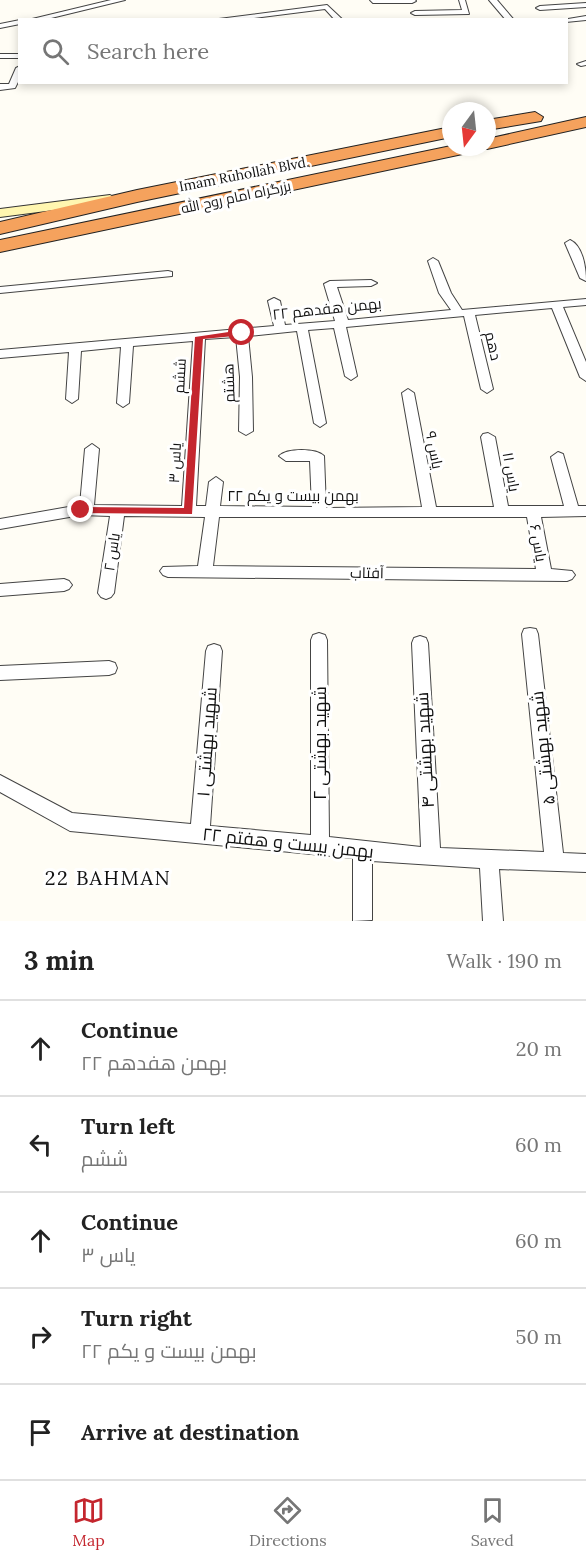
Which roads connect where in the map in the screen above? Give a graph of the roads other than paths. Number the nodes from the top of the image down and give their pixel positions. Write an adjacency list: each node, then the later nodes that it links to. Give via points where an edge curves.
1 (121, 0): 11 (street)
2 (295, 0): 8 (street)
3 (493, 0): 15 (street)
4 (374, 1): 5 (street)
5 (412, 1): 10 (street)
6 (462, 1): 10 (street, via 466,12)
7 (584, 7): 9 (street)
8 (301, 8): 12 (street); 13 (street); 14 (street, via 327,6)
9 (540, 8)
10 (416, 16)
11 (40, 18)
12 (228, 18)
13 (306, 18)
14 (338, 18)
15 (510, 18)
16 (586, 18): 17 (street)
17 (568, 20)
18 (4, 26): 19 (street)
19 (18, 33)
20 (0, 56): 21 (street)
21 (18, 56)
22 (18, 72): 23 (street, via 12,86)
23 (0, 87)
24 (586, 108): 26 (highway)
25 (586, 122): 28 (highway)
26 (496, 123)
27 (442, 134): 30 (highway, Imam Ruhollah Blvd.)
28 (496, 142)
29 (442, 153): 32 (highway, بزرگراه امام روح الله)
30 (137, 196): 31 (main road); 32 (highway, Imam Ruhollah Blvd., via 37,220)
31 (0, 213)
32 (2, 239)
33 (570, 243): 36 (street)
34 (433, 261): 42 (street, دهم, via 445,293)
35 (168, 274): 38 (street)
36 (586, 278)
37 (371, 283): 43 (street, via 330,284)
38 (0, 290)
39 (274, 301): 45 (street)
40 (586, 302): 41 (street, ۲۲ بهمن هفدهم)
41 (556, 304): 42 (street, ۲۲ بهمن هفدهم); 52 (street)
42 (463, 311): 43 (street, ۲۲ بهمن هفدهم); 53 (street, دهم)
43 (341, 323): 44 (street, ۲۲ بهمن هفدهم); 51 (street)
44 (302, 327): 45 (street, ۲۲ بهمن هفدهم); 58 (street)
45 (280, 329): 46 (street, ۲۲ بهمن هفدهم)
46 (242, 333): 47 (street, ۲۲ بهمن هفدهم); 59 (street, هشتم)
47 (199, 337): 48 (street, ۲۲ بهمن هفدهم); 57 (street, ششم)
48 (127, 342): 49 (street, ۲۲ بهمن هفدهم); 56 (street)
49 (75, 346): 50 (street, ۲۲ بهمن هفدهم); 55 (street)
50 (0, 354)
51 (351, 376)
52 (586, 377)
53 (488, 389)
54 (408, 393): 71 (street, یاس ۹)
55 (72, 399)
56 (123, 403)
57 (194, 416): 69 (street, یاس ۳)
58 (320, 423)
59 (246, 431)
60 (488, 437): 72 (street, یاس ۱۱)
61 (92, 449): 65 (street)
62 (286, 456): 73 (street, via 317,456)
63 (558, 457): 68 (street)
64 (216, 482): 70 (street)
65 (86, 510): 66 (street, ۲۲ بهمن بیست و یکم); 74 (street, ۲۲ بهمن بیست و یکم)
66 (118, 511): 69 (street, ۲۲ بهمن بیست و یکم); 81 (street, یاس ۲)
67 (533, 511): 68 (street, ۲۲ بهمن بیست و یکم); 72 (street, ۲۲ بهمن بیست و یکم); 77 (street, یاس ۶)
68 (579, 511)
69 (189, 512): 70 (street, ۲۲ بهمن بیست و یکم)
70 (213, 512): 73 (street, ۲۲ بهمن بیست و یکم); 76 (street)
71 (430, 512): 72 (street, ۲۲ بهمن بیست و یکم); 73 (street, ۲۲ بهمن بیست و یکم)
72 (501, 512)
73 (319, 513)
74 (0, 524)
75 (168, 571): 76 (street, آفتاب)
76 (205, 571): 77 (street, آفتاب)
77 (544, 574): 78 (street, آفتاب)
78 (567, 575)
79 (64, 585): 80 (street)
80 (0, 590)
81 (106, 593)
82 (530, 634): 94 (street, شهید بهشتی ۵)
83 (319, 640): 90 (street, شهید بهشتی ۲)
84 (420, 644): 92 (street, شهید بهشتی ۴)
85 (214, 651): 89 (street, شهید بهشتی ۱)
86 (109, 668): 87 (street)
87 (0, 673)
88 (0, 783): 89 (street, ۲۲ بهمن بیست و هفتم, via 70,822)
89 (200, 833): 90 (street, ۲۲ بهمن بیست و هفتم)
90 (320, 845): 91 (street, ۲۲ بهمن بیست و هفتم)
91 (363, 850): 92 (street, ۲۲ بهمن بیست و هفتم); 96 (street)
92 (431, 856): 93 (street, ۲۲ بهمن بیست و هفتم)
93 (489, 859): 94 (street, ۲۲ بهمن بیست و هفتم); 97 (street)
94 (555, 862): 95 (street, ۲۲ بهمن بیست و هفتم)
95 (586, 863)
96 (362, 920)
97 (493, 921)

